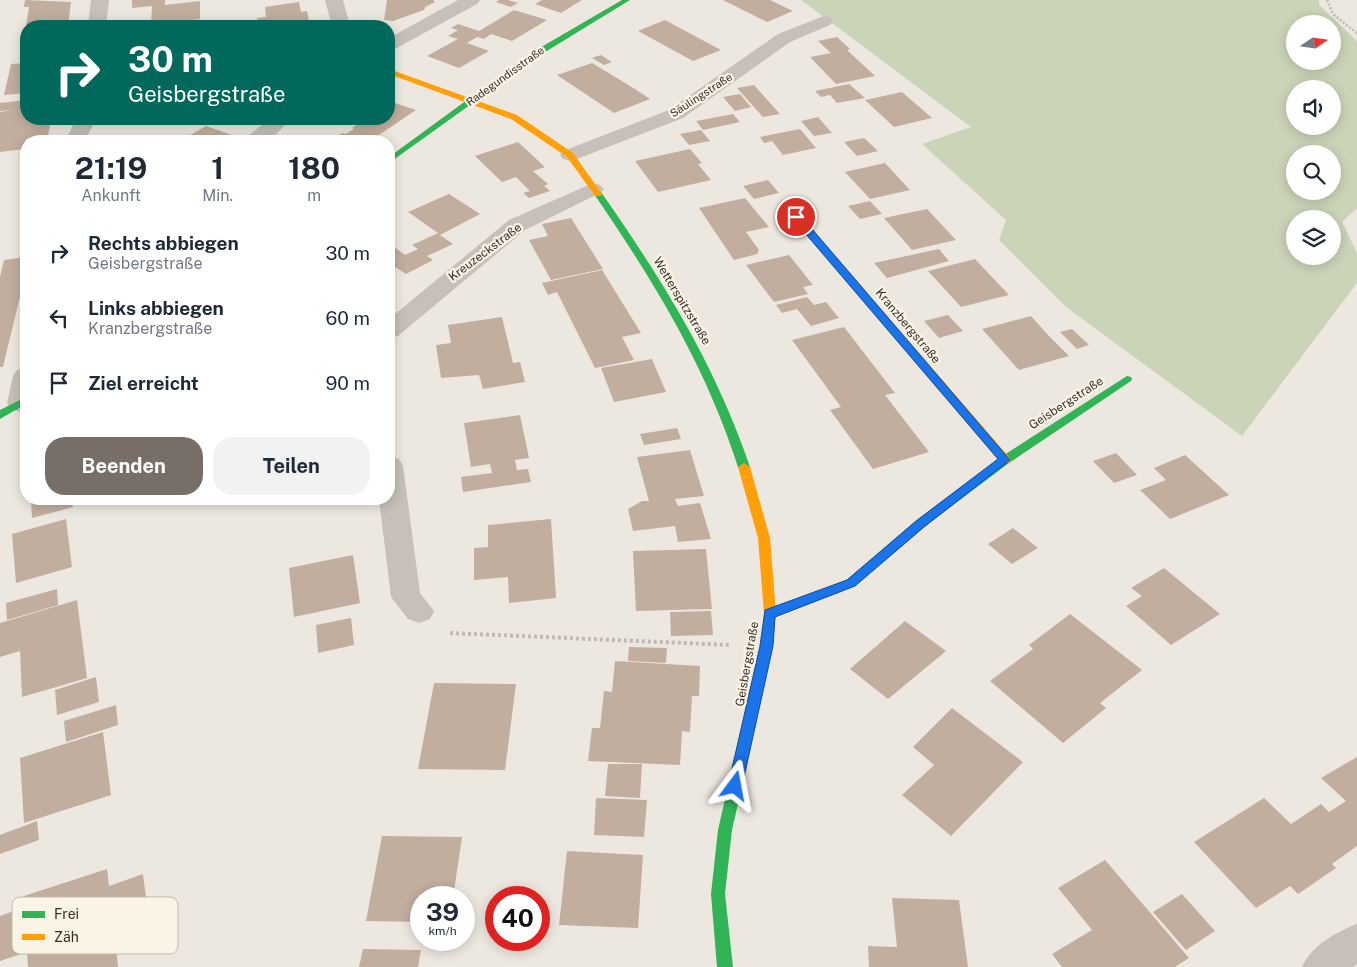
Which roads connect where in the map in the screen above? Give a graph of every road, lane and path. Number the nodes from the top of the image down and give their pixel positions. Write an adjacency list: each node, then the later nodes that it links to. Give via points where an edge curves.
1 (100, 0): 6 (street)
2 (334, 0): 7 (street)
3 (471, 0): 10 (street)
4 (627, 0): 12 (street, Radegundisstraße, via 576,28)
5 (1327, 0): 9 (path, via 1334,14)
6 (98, 20)
7 (339, 20)
8 (824, 21): 15 (street, Säulingstraße, via 784,38 676,114)
9 (1357, 33)
10 (395, 42)
11 (395, 73): 12 (street, Wetterspitzstraße)
12 (472, 101): 15 (street, Wetterspitzstraße, via 514,117); 16 (street, Radegundisstraße)
13 (274, 125): 14 (street)
14 (261, 135)
15 (570, 155): 17 (street, Wetterspitzstraße)
16 (395, 157)
17 (593, 189): 19 (street, Kreuzeckstraße, via 518,225); 26 (street, Wetterspitzstraße, via 686,329 715,388 741,457 764,538)
18 (790, 209): 23 (street, Kranzbergstraße)
19 (395, 326)
20 (1127, 380): 23 (street, Geisbergstraße)
21 (20, 394): 22 (street)
22 (16, 406)
23 (1004, 460): 26 (street, Geisbergstraße, via 920,524 851,583)
24 (394, 505): 25 (street, via 406,597)
25 (419, 611)
26 (770, 614): 28 (street, Geisbergstraße)
27 (450, 633): 28 (path)
28 (766, 646): 30 (street, Geisbergstraße, via 725,830 718,894)
29 (1357, 942): 31 (street)
30 (724, 967)
31 (1321, 967)

